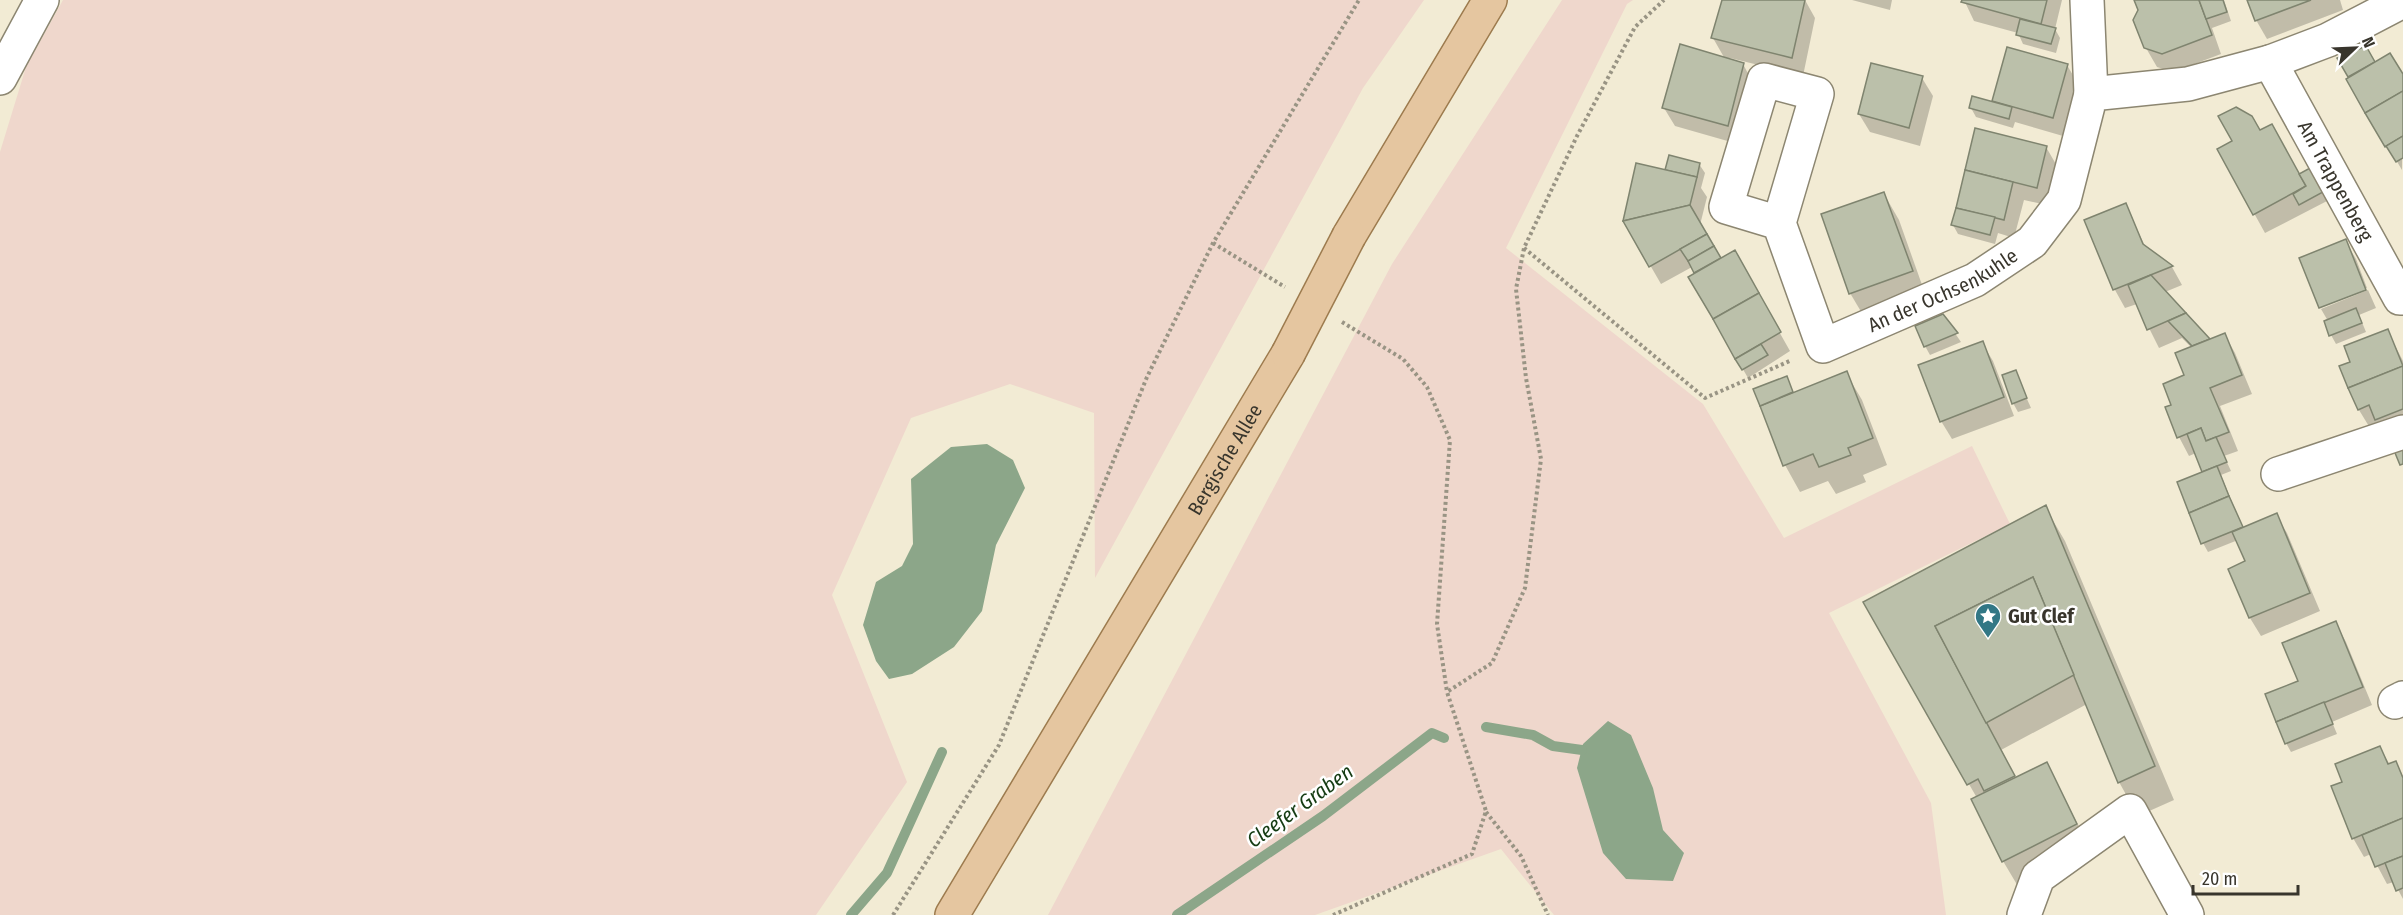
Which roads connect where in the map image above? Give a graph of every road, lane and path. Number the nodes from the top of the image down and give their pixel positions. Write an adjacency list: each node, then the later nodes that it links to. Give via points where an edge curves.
1 (42, 0): 8 (street)
2 (1359, 0): 11 (path)
3 (1490, 0): 22 (main road, Bergische Allee, bridge, via 1349,236 1288,354)
4 (1664, 0): 12 (path, via 1635,27)
5 (2088, 0): 9 (street, An der Ochsenkuhle)
6 (2403, 2): 7 (street, via 2328,40)
7 (2270, 62): 9 (street, via 2188,84); 14 (street, Am Trappenberg)
8 (0, 78)
9 (2091, 94): 16 (street, An der Ochsenkuhle, via 2064,200 2031,242 1975,280)
10 (1779, 223): 16 (street)
11 (1213, 243): 13 (path); 21 (path, via 1148,377 999,745)
12 (1524, 248): 16 (path, via 1705,398); 19 (path, via 1516,289 1541,459 1525,588 1492,663)
13 (1293, 292)
14 (2403, 298)
15 (1333, 316): 19 (path, via 1403,359 1427,387 1450,440 1437,624)
16 (1822, 346)
17 (2403, 432): 18 (street)
18 (2278, 474)
19 (1448, 692): 20 (path)
20 (1486, 811): 23 (path, via 1472,854); 24 (path, via 1521,856)
21 (893, 915)
22 (952, 915)
23 (1333, 915)
24 (1548, 915)
25 (2024, 915): 26 (street, via 2038,877 2130,811)
26 (2187, 915)

